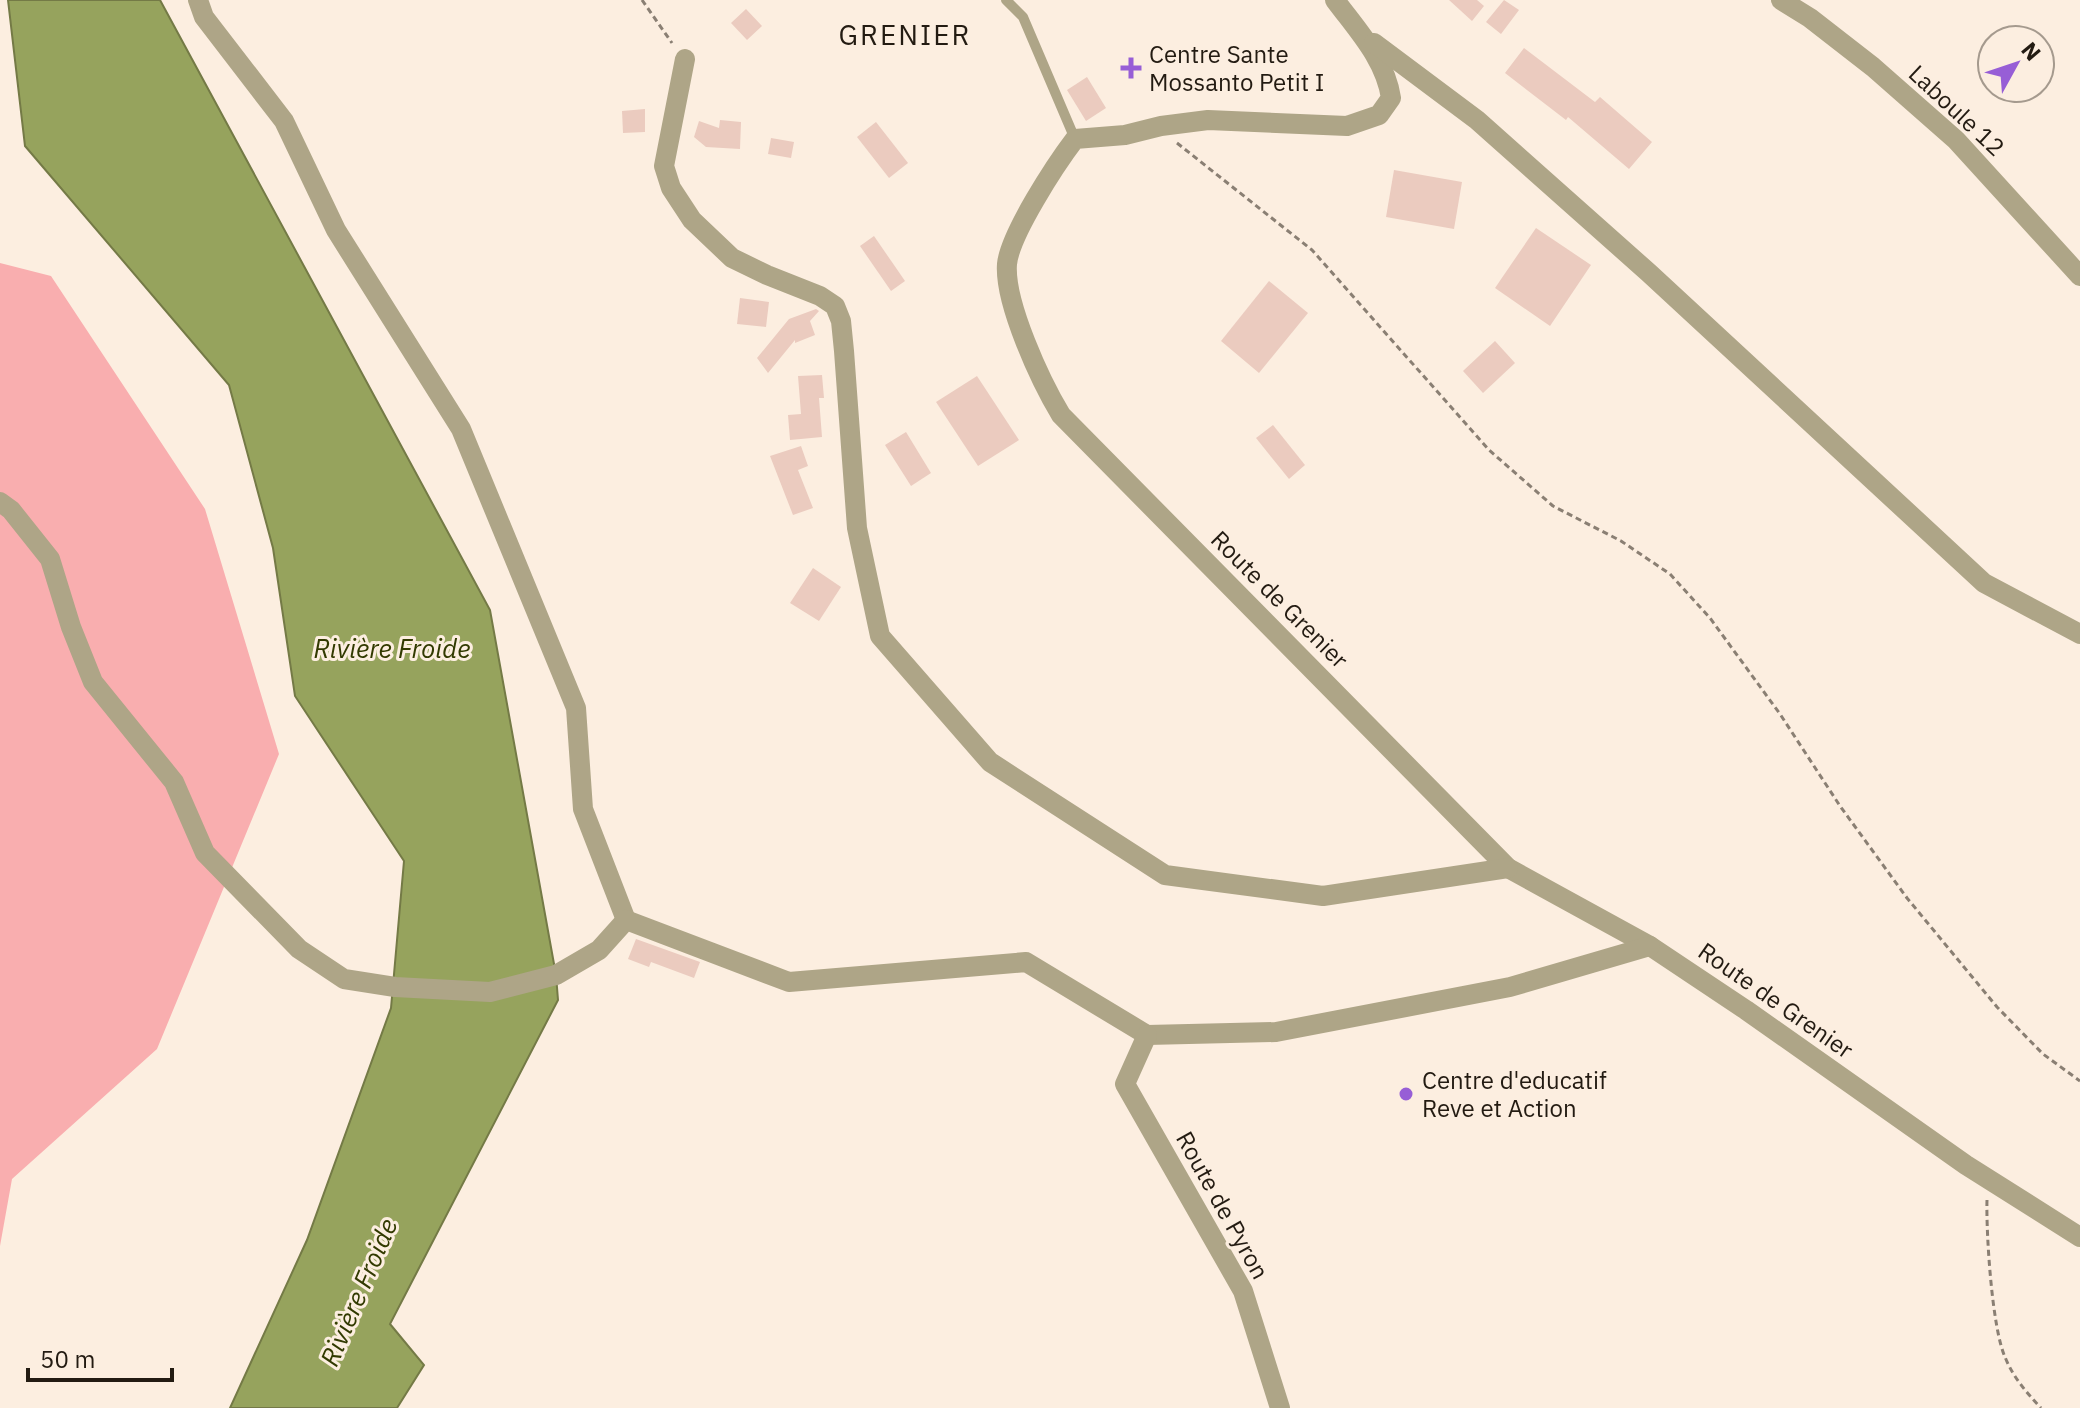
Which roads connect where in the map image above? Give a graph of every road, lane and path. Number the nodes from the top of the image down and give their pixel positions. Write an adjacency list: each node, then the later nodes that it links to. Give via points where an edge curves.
1 (198, 0): 14 (street, via 204,17 284,121 336,230 461,429 576,708 583,809)
2 (642, 0): 7 (path)
3 (1006, 0): 9 (lane, via 1023,17)
4 (1335, 0): 6 (street)
5 (1781, 0): 10 (street, Laboule 12, via 1873,67 1956,140)
6 (1358, 31): 8 (street, via 1388,82 1391,98 1379,115 1347,126 1208,120); 12 (street, via 1477,120 1984,583)
7 (685, 59): 13 (street, via 664,166 671,188 692,220 732,258 835,306 844,351 857,528 880,636 990,762 1165,875 1323,896)
8 (1161, 126): 9 (street); 17 (path, via 1182,149 1312,250 1500,459 1553,506 1670,574 1710,618 1907,898 1997,1007 2043,1054)
9 (1075, 139): 13 (street, Route de Grenier, via 1041,190 1007,262 1009,286 1040,380 1061,415)
10 (2080, 276)
11 (0, 502): 14 (street, via 50,559 93,682 174,782 205,853 299,949 344,979 490,992 556,975 599,950)
12 (2080, 634)
13 (1508, 868): 15 (street, Route de Grenier)
14 (626, 920): 16 (street, via 789,982 1026,962)
15 (1650, 946): 16 (street, via 1510,987 1276,1032); 18 (street, Route de Grenier)
16 (1147, 1035): 20 (street, Route de Pyron, via 1125,1084 1243,1291)
17 (2080, 1081)
18 (1988, 1180): 19 (street, Route de Grenier); 21 (path, via 1986,1215 2003,1354 2017,1382)
19 (2080, 1237)
20 (1280, 1408)
21 (2041, 1408)

